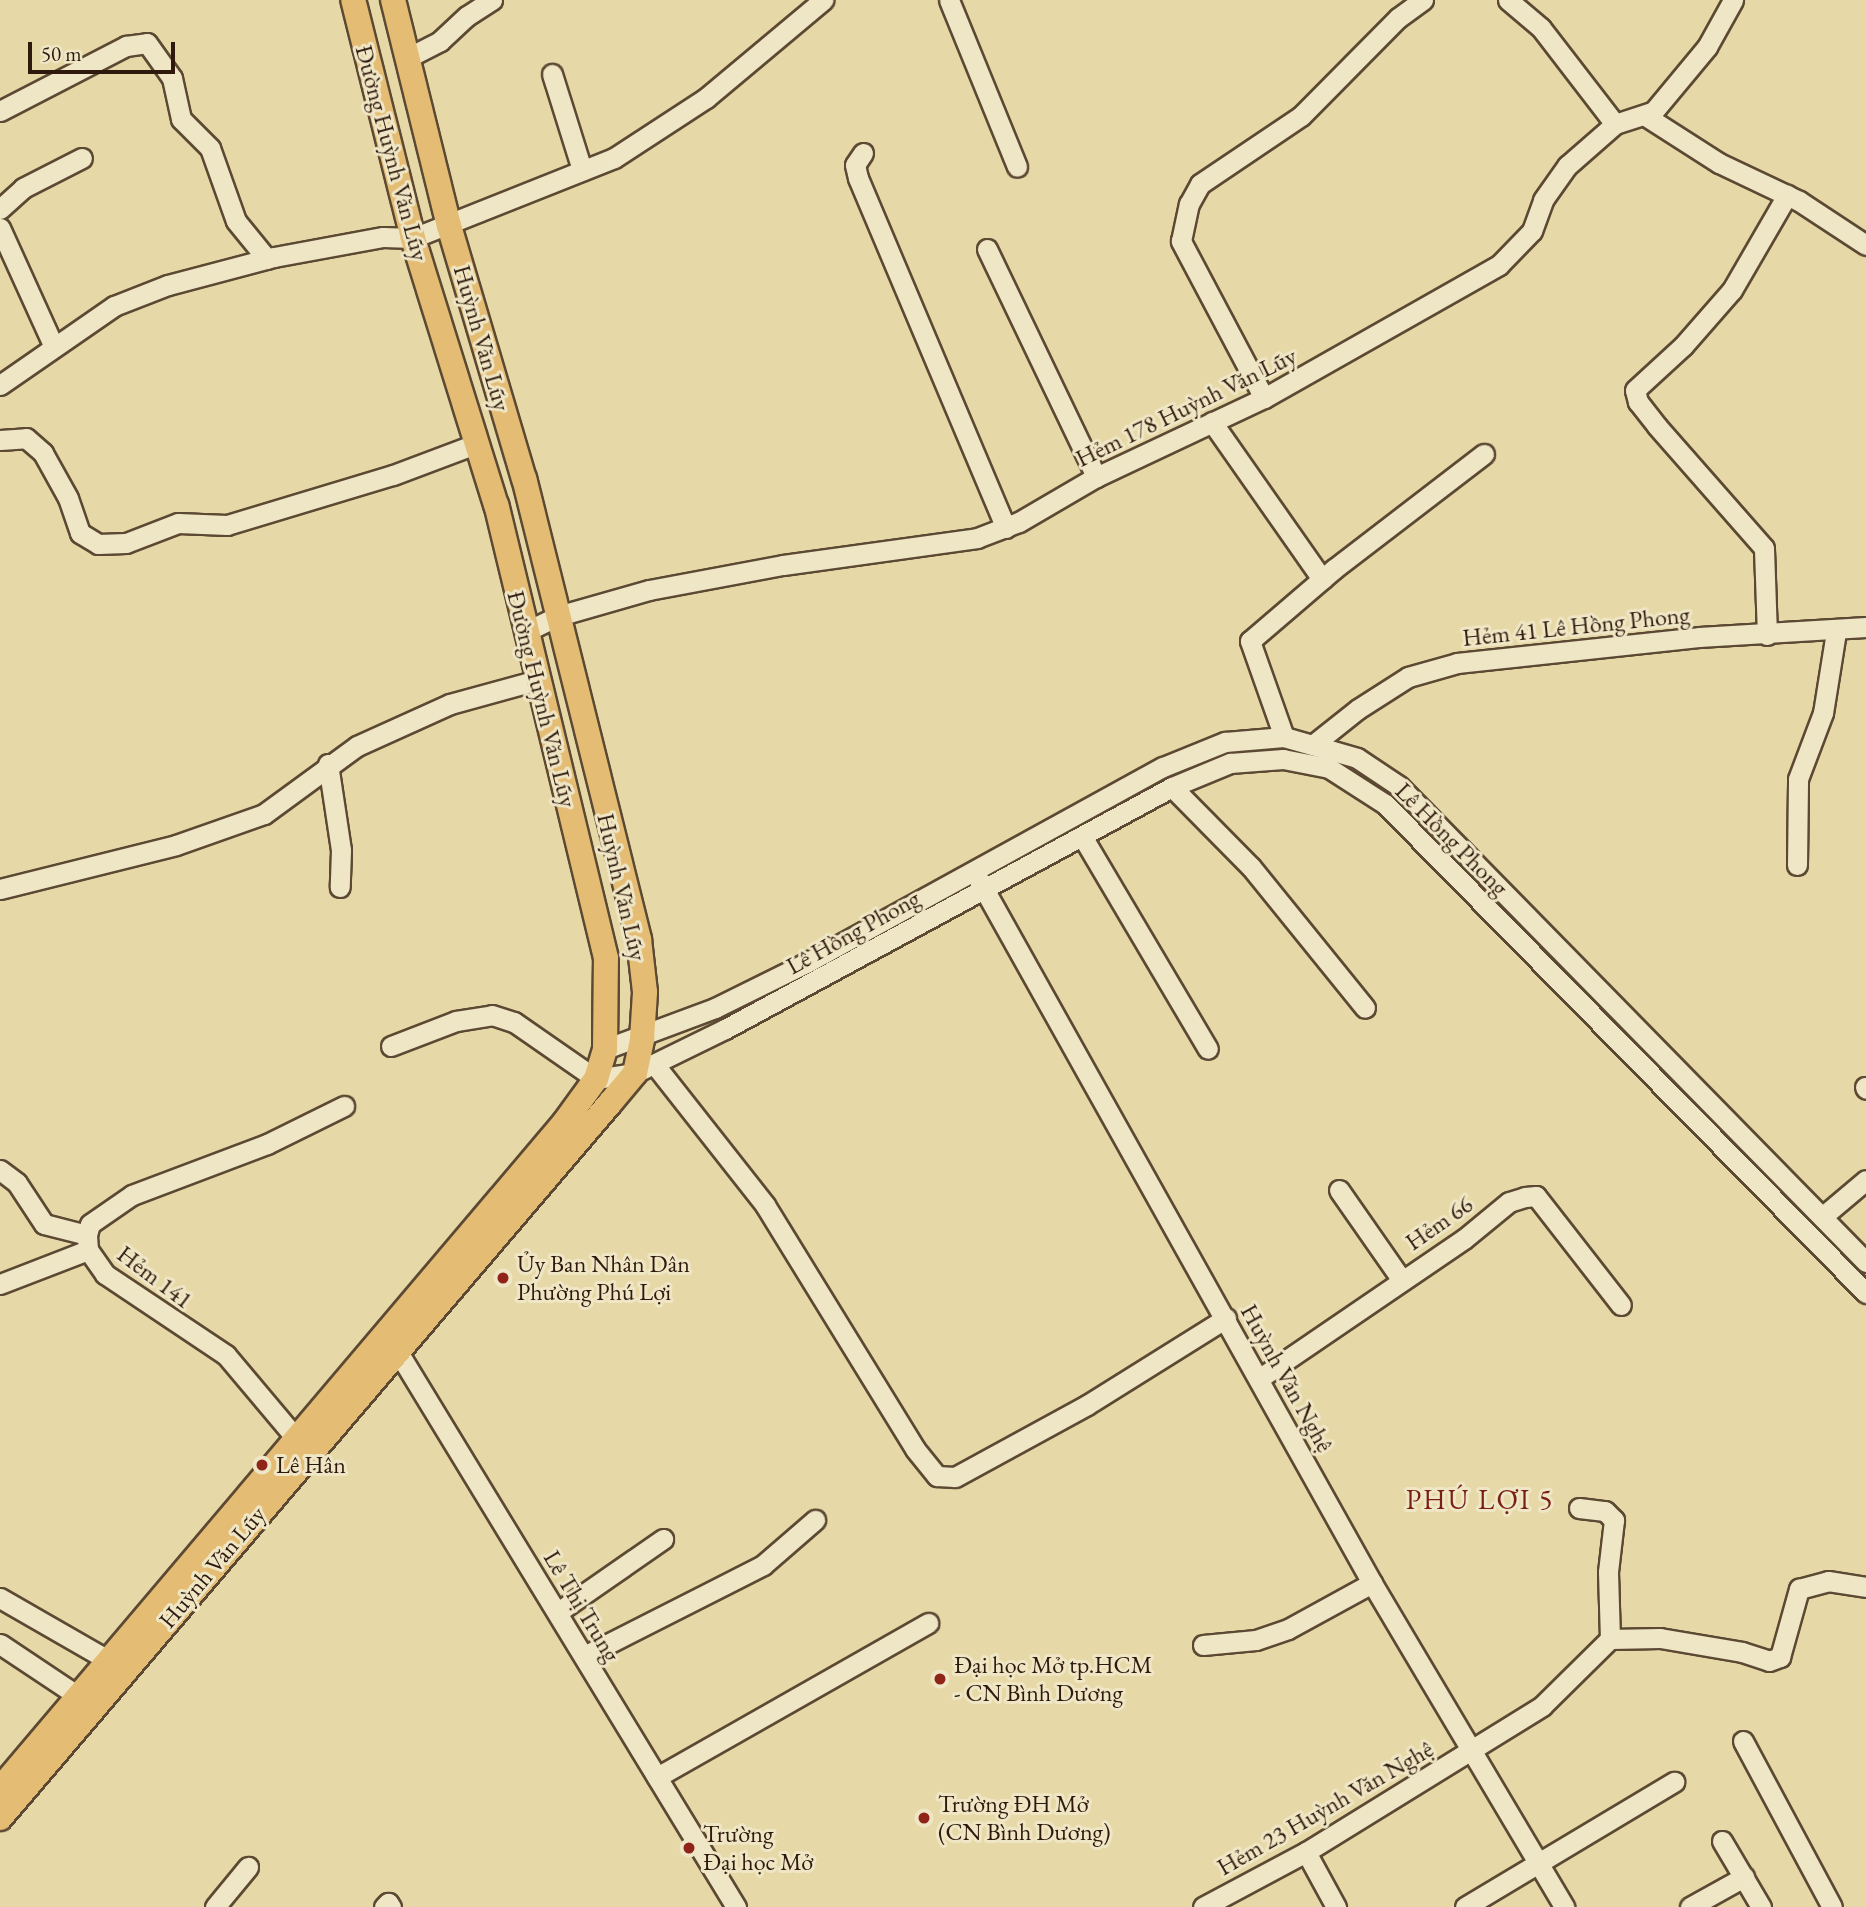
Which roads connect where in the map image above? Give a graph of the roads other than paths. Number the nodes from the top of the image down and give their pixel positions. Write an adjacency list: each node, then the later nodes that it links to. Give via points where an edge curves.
1 (353, 0): 22 (main road, Đường Huỳnh Văn Lũy)
2 (393, 0): 9 (main road, Huỳnh Văn Lũy)
3 (492, 0): 9 (street, via 440,41)
4 (824, 0): 17 (street, via 706,98 614,158)
5 (949, 0): 16 (street)
6 (1423, 0): 28 (street, via 1398,18 1301,116 1200,184 1189,204 1181,241)
7 (1508, 0): 13 (street, via 1541,28)
8 (1733, 0): 12 (street, Hẻm 178 Huỳnh Văn Lũy, via 1707,47 1653,112)
9 (409, 57): 20 (main road, Huỳnh Văn Lũy)
10 (552, 74): 17 (street)
11 (0, 111): 25 (street, via 126,46 147,43 172,78 181,119 209,148 236,221)
12 (1644, 114): 13 (street, Hẻm 178 Huỳnh Văn Lũy); 18 (street, via 1719,163)
13 (1615, 124): 28 (street, Hẻm 178 Huỳnh Văn Lũy, via 1551,185 1532,231 1499,265)
14 (863, 153): 34 (street, via 855,165 858,178)
15 (82, 158): 19 (street, via 23,188)
16 (1017, 167)
17 (582, 170): 20 (street)
18 (1787, 195): 23 (street); 40 (street, via 1731,290 1684,346 1635,390 1650,418 1764,548)
19 (0, 209)
20 (449, 226): 22 (street); 36 (main road, Huỳnh Văn Lũy, via 524,478)
21 (0, 228): 26 (street)
22 (413, 238): 25 (street, via 383,237); 31 (main road, Đường Huỳnh Văn Lũy)
23 (1866, 245)
24 (987, 249): 33 (street)
25 (267, 259): 26 (street, via 168,285 114,306)
26 (53, 345): 27 (street)
27 (0, 384)
28 (1264, 398): 29 (street, Hẻm 178 Huỳnh Văn Lũy)
29 (1212, 422): 33 (street, Hẻm 178 Huỳnh Văn Lũy); 35 (street)
30 (0, 440): 31 (street, via 26,438 43,453 68,498 80,533 98,544 126,543 178,523 227,525 393,475)
31 (478, 443): 38 (main road, Đường Huỳnh Văn Lũy)
32 (1484, 454): 35 (street)
33 (1096, 477): 34 (street, Hẻm 178 Huỳnh Văn Lũy)
34 (1006, 528): 36 (street, Hẻm 178 Huỳnh Văn Lũy, via 977,538 783,565 649,590)
35 (1322, 579): 42 (street, via 1250,641)
36 (558, 616): 38 (street, Hẻm 178 Huỳnh Văn Lũy); 53 (main road, Huỳnh Văn Lũy, via 639,939 645,992)
37 (1866, 626): 39 (street, Hẻm 41 Lê Hồng Phong)
38 (525, 632): 41 (main road, Đường Huỳnh Văn Lũy)
39 (1836, 632): 40 (street, Hẻm 41 Lê Hồng Phong); 47 (street, via 1823,713 1798,779)
40 (1766, 635): 43 (street, Hẻm 41 Lê Hồng Phong, via 1699,637 1457,663 1408,677)
41 (537, 680): 44 (street, via 450,704); 55 (main road, Đường Huỳnh Văn Lũy, via 606,958)
42 (1284, 737): 43 (street, Lê Hồng Phong); 48 (street, Lê Hồng Phong, via 1225,742 1163,767)
43 (1314, 744): 63 (street, Lê Hồng Phong, via 1357,758 1399,786)
44 (328, 764): 49 (street, via 341,850); 50 (street, via 264,814 176,845)
45 (1172, 787): 46 (street, Lê Hồng Phong); 52 (street, via 1251,867); 68 (street, Lê Hồng Phong, via 1230,763 1283,759 1329,768 1385,804)
46 (1082, 836): 51 (street, Lê Hồng Phong); 56 (street)
47 (1797, 865)
48 (973, 870): 51 (street, Huỳnh Văn Nghệ); 53 (street, Lê Hồng Phong, via 806,963)
49 (340, 887)
50 (0, 889)
51 (983, 889): 57 (street, Lê Hồng Phong); 70 (street, Huỳnh Văn Nghệ)
52 (1365, 1008)
53 (642, 1039): 55 (street, Lê Hồng Phong); 57 (main road, Huỳnh Văn Lũy)
54 (391, 1046): 58 (street, via 456,1021 502,1016)
55 (605, 1049): 58 (main road, Đường Huỳnh Văn Lũy)
56 (1208, 1049)
57 (645, 1069): 58 (street, Lê Hồng Phong); 70 (street, via 765,1205 915,1449 937,1476 956,1477 1087,1405); 71 (main road, Huỳnh Văn Lũy)
58 (596, 1079): 71 (main road, Đường Huỳnh Văn Lũy)
59 (344, 1106): 64 (street, Hẻm 141, via 267,1144 132,1195 90,1224)
60 (0, 1170): 64 (street, via 17,1182 44,1224)
61 (1866, 1180): 63 (street)
62 (1339, 1190): 66 (street)
63 (1822, 1217): 65 (street, Lê Hồng Phong)
64 (87, 1243): 67 (street); 73 (street, Hẻm 141, via 106,1274 226,1355)
65 (1866, 1262)
66 (1401, 1279): 69 (street, Hẻm 66, via 1464,1239 1509,1202 1536,1196); 72 (street, Hẻm 66)
67 (0, 1284)
68 (1866, 1293)
69 (1620, 1306)
70 (1226, 1318): 72 (street, Huỳnh Văn Nghệ)
71 (389, 1344): 73 (main road, Huỳnh Văn Lũy); 80 (street, Lê Thị Trung); 93 (main road, Huỳnh Văn Lũy)
72 (1260, 1378): 77 (street, Huỳnh Văn Nghệ)
73 (295, 1437): 86 (main road, Huỳnh Văn Lũy)
74 (1578, 1508): 82 (street, via 1605,1511 1614,1520 1608,1572)
75 (815, 1520): 85 (street, via 762,1565)
76 (663, 1539): 80 (street)
77 (1372, 1583): 84 (street, via 1288,1629 1256,1640); 89 (street, Huỳnh Văn Nghệ)
78 (1866, 1587): 82 (street, via 1828,1581 1799,1589 1780,1657 1769,1661 1742,1651 1660,1638)
79 (0, 1598): 86 (street)
80 (558, 1612): 85 (street, Lê Thị Trung)
81 (928, 1623): 90 (street)
82 (1610, 1639): 89 (street, Hẻm 23 Huỳnh Văn Nghệ, via 1542,1706)
83 (0, 1644): 87 (street)
84 (1203, 1646)
85 (584, 1656): 90 (street, Lê Thị Trung)
86 (108, 1660): 87 (main road, Huỳnh Văn Lũy)
87 (78, 1696): 92 (main road, Huỳnh Văn Lũy)
88 (1743, 1741): 109 (street)
89 (1471, 1750): 95 (street, Hẻm 23 Huỳnh Văn Nghệ); 96 (street, Huỳnh Văn Nghệ)
90 (657, 1777): 102 (street, Lê Thị Trung)
91 (1674, 1782): 96 (street)
92 (0, 1789)
93 (0, 1818)
94 (1722, 1841): 98 (street)
95 (1306, 1852): 103 (street, Hẻm 23 Huỳnh Văn Nghệ); 104 (street)
96 (1537, 1862): 105 (street); 106 (street, Huỳnh Văn Nghệ)
97 (248, 1867): 99 (street)
98 (1744, 1877): 107 (street); 108 (street)
99 (215, 1907)
100 (384, 1907): 101 (street, via 388,1903)
101 (391, 1907)
102 (736, 1907)
103 (1203, 1907)
104 (1336, 1907)
105 (1465, 1907)
106 (1564, 1907)
107 (1690, 1907)
108 (1761, 1907)
109 (1832, 1907)

